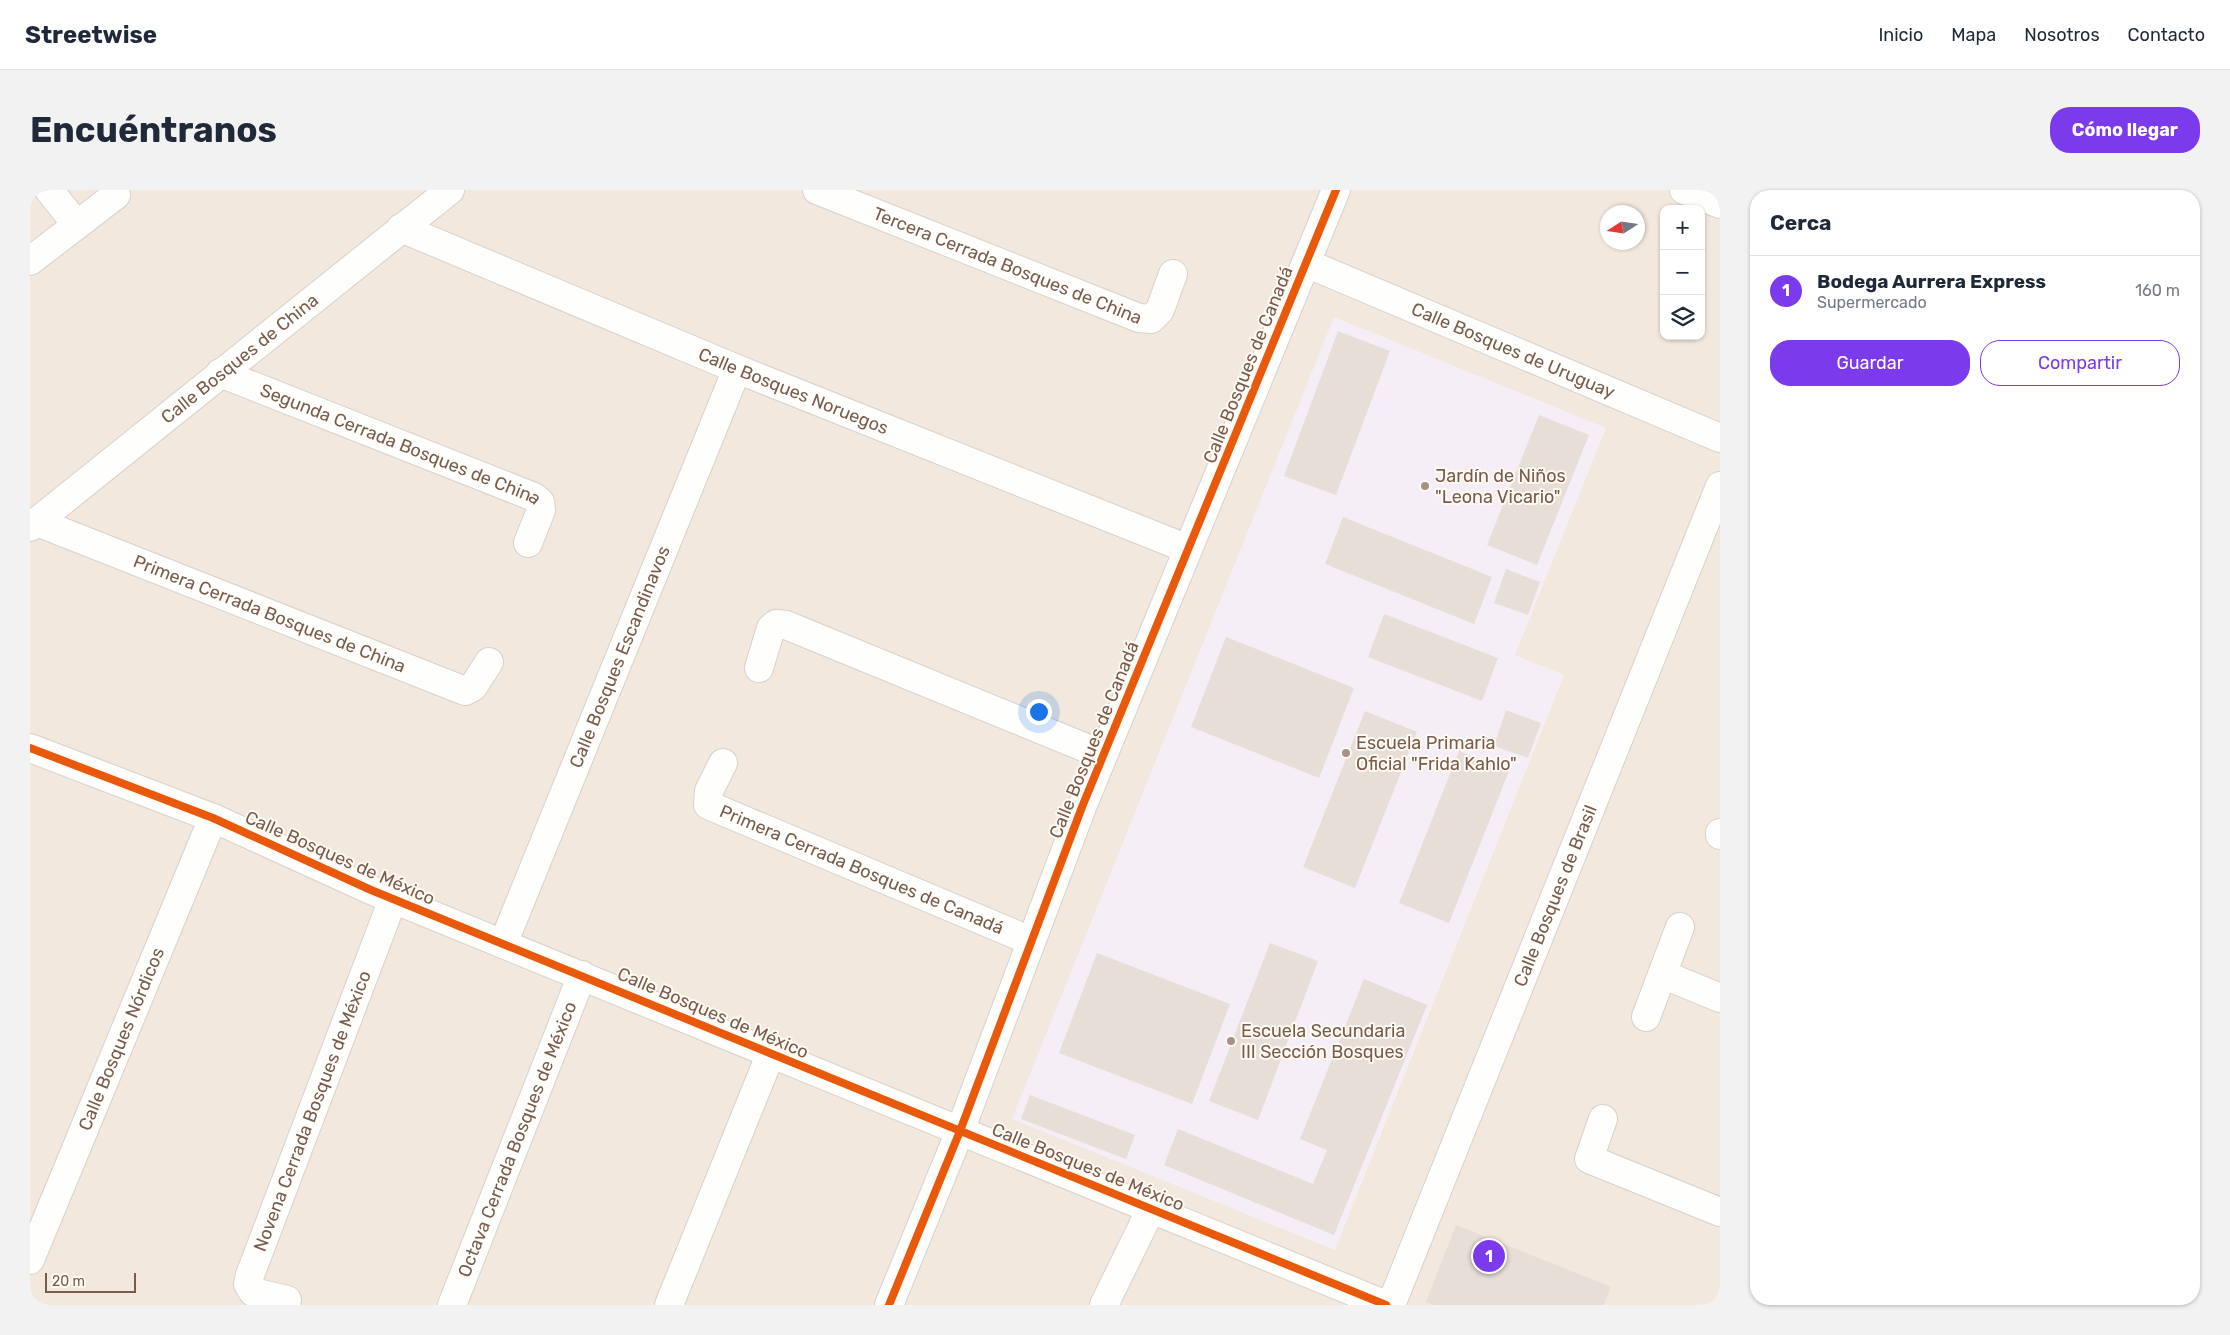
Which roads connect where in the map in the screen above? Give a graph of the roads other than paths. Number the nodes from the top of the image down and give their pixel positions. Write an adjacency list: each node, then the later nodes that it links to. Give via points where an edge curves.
1 (49, 190): 8 (street)
2 (450, 190): 9 (street, Calle Bosques de China)
3 (817, 190): 12 (street, Tercera Cerrada Bosques de China, via 1139,318 1151,319 1160,310)
4 (1336, 190): 11 (street, Calle Bosques de Canadá)
5 (1684, 190): 7 (street)
6 (116, 195): 8 (street)
7 (1720, 204)
8 (77, 225): 10 (street)
9 (401, 228): 13 (street, Calle Bosques Noruegos); 14 (street, Calle Bosques de China)
10 (30, 262)
11 (1306, 263): 15 (street, Calle Bosques de Uruguay); 19 (street, Calle Bosques de Canadá)
12 (1173, 274)
13 (737, 369): 19 (street, Calle Bosques Noruegos); 29 (street, Calle Bosques Escandinavos)
14 (220, 373): 17 (street, Calle Bosques de China); 18 (street, Segunda Cerrada Bosques de China, via 534,497 540,502 540,510)
15 (1720, 438)
16 (1720, 486): 46 (street, Calle Bosques de Brasil)
17 (33, 525): 20 (street, Primera Cerrada Bosques de China, via 465,691 474,687)
18 (528, 543)
19 (1188, 549): 23 (street, Calle Bosques de Canadá)
20 (489, 662)
21 (759, 668): 23 (street, via 770,628 776,624 786,625)
22 (30, 748): 25 (street, Calle Bosques de México)
23 (1103, 755): 28 (street, Calle Bosques de Canadá)
24 (723, 763): 28 (street, Primera Cerrada Bosques de Canadá, via 709,791 708,805)
25 (213, 818): 26 (street, Calle Bosques de México); 39 (street, Calle Bosques Nórdicos)
26 (393, 899): 29 (street, Calle Bosques de México); 40 (street, Novena Cerrada Bosques de México, via 250,1275 248,1284 254,1292)
27 (1680, 927): 30 (street)
28 (1031, 941): 36 (street, Calle Bosques de Canadá)
29 (504, 944): 31 (street, Calle Bosques de México)
30 (1662, 974): 32 (street); 33 (street)
31 (582, 975): 34 (street, Calle Bosques de México); 41 (street, Octava Cerrada Bosques de México)
32 (1720, 998)
33 (1646, 1016)
34 (771, 1054): 36 (street, Calle Bosques de México); 42 (street)
35 (1602, 1119): 38 (street, via 1589,1159)
36 (960, 1131): 37 (street, Calle Bosques de México); 43 (street, Calle Bosques de Canadá)
37 (1151, 1209): 44 (street); 45 (street, Calle Bosques de México)
38 (1720, 1212)
39 (30, 1260)
40 (287, 1300)
41 (452, 1305)
42 (669, 1305)
43 (889, 1305)
44 (1104, 1305)
45 (1386, 1305)
46 (1391, 1305)

